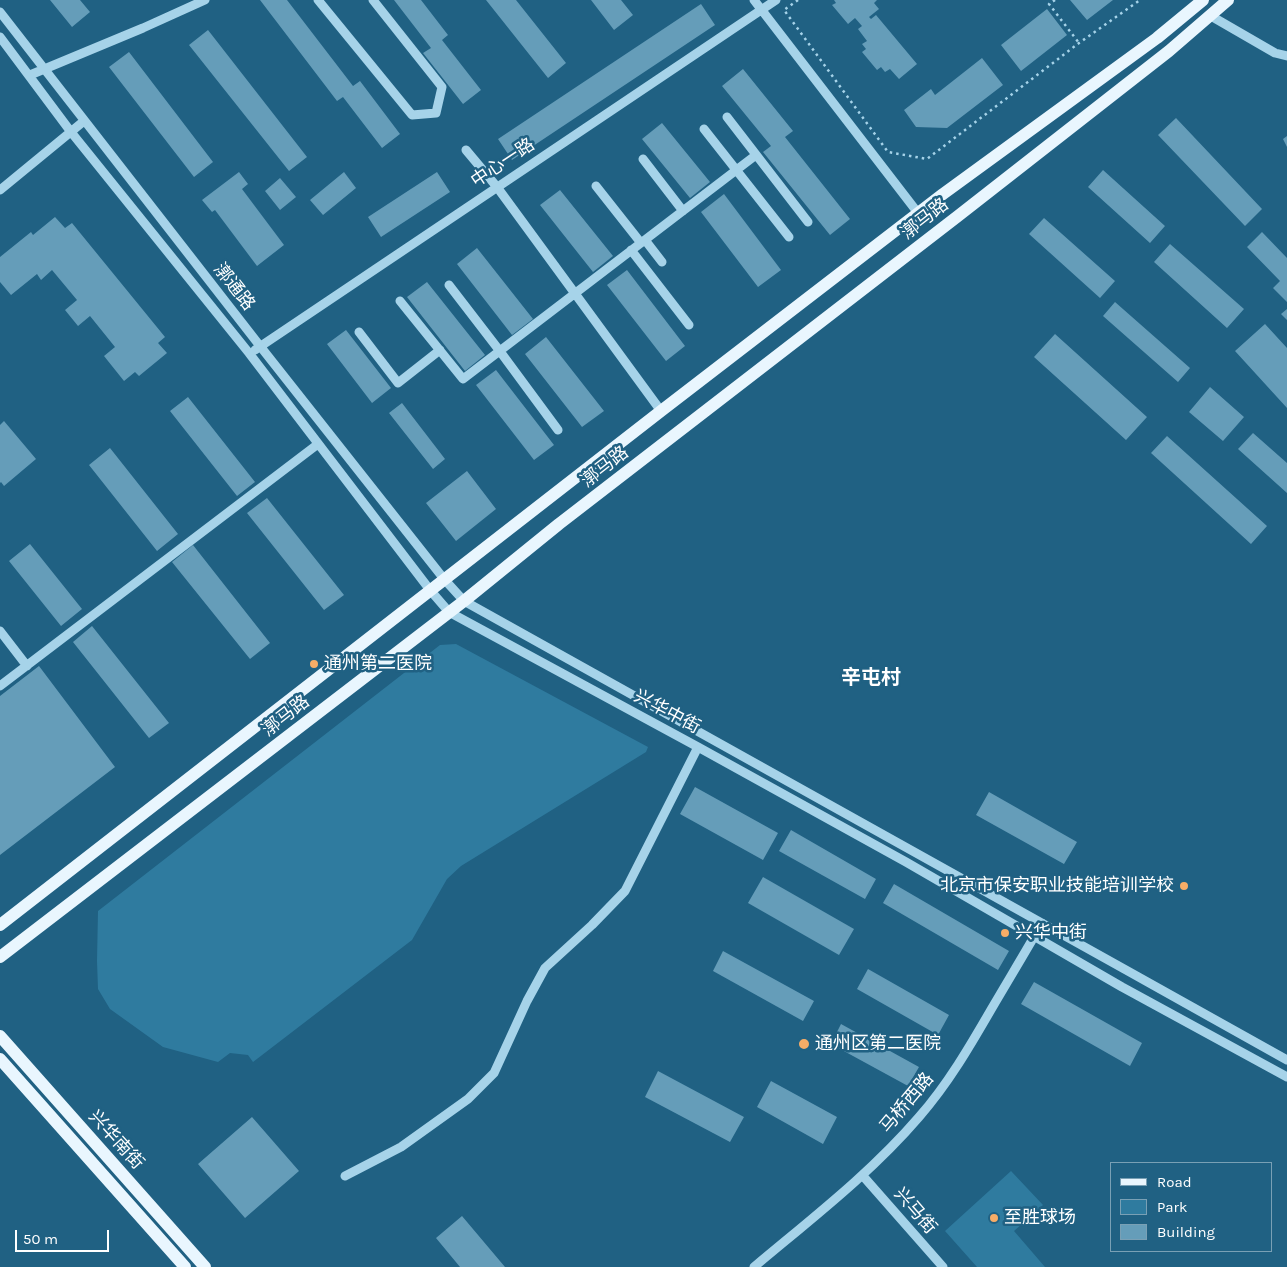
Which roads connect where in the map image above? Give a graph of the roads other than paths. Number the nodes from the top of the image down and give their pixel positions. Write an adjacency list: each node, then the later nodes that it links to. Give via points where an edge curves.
1 (205, 0): 13 (street)
2 (318, 0): 3 (street, via 412,115 436,113 442,88)
3 (372, 0)
4 (754, 0): 8 (street)
5 (776, 0): 8 (street, 中心一路)
6 (1203, 0): 27 (main road, 漷马路, via 1157,38)
7 (1228, 0): 10 (main road, 漷马路)
8 (761, 9): 24 (street, 中心一路); 27 (street)
9 (0, 12): 13 (street, 漷通路)
10 (1211, 16): 12 (street, via 1275,53); 47 (main road, 漷马路)
11 (0, 37): 14 (street, 漷通路)
12 (1287, 56)
13 (44, 69): 14 (street); 16 (street, 漷通路)
14 (30, 75): 18 (street, 漷通路)
15 (727, 117): 20 (street)
16 (84, 121): 18 (street); 38 (street, 漷通路)
17 (704, 129): 22 (street)
18 (71, 132): 25 (street); 41 (street, 漷通路)
19 (466, 150): 24 (street)
20 (756, 155): 22 (street); 28 (street)
21 (643, 159): 26 (street)
22 (736, 170): 26 (street); 29 (street)
23 (596, 186): 30 (street)
24 (497, 187): 34 (street); 38 (street, 中心一路)
25 (0, 190)
26 (683, 211): 30 (street)
27 (918, 213): 42 (main road, 漷马路)
28 (808, 222)
29 (789, 237)
30 (643, 241): 31 (street); 32 (street)
31 (631, 250): 34 (street); 36 (street)
32 (662, 262)
33 (449, 285): 40 (street)
34 (575, 294): 40 (street); 42 (street)
35 (400, 301): 39 (street)
36 (689, 325)
37 (359, 332): 39 (street, via 398,383)
38 (260, 346): 41 (street, 中心一路); 45 (street, 漷通路)
39 (440, 350): 40 (street, via 463,379)
40 (499, 350): 43 (street)
41 (249, 353): 44 (street, 漷通路)
42 (661, 411): 45 (main road, 漷马路)
43 (558, 430)
44 (318, 444): 46 (street, 漷通路); 50 (street)
45 (444, 579): 46 (main road, 漷马路); 47 (street, 兴华中街)
46 (430, 590): 48 (street, 兴华中街); 54 (main road, 漷马路)
47 (464, 601): 48 (main road, 漷马路); 53 (street, 兴华中街)
48 (449, 612): 52 (street, 兴华中街); 56 (main road, 漷马路)
49 (0, 631): 50 (street)
50 (28, 666): 51 (street)
51 (0, 686)
52 (698, 748): 55 (street, 兴华中街); 61 (street, via 625,891 546,968 494,1073 468,1099 401,1148)
53 (1042, 923): 55 (street, 马桥西路); 59 (street, 兴华中街)
54 (0, 925)
55 (1034, 936): 60 (street, 兴华中街); 62 (street, 马桥西路, via 956,1068 914,1123)
56 (0, 957)
57 (0, 1036): 64 (main road, 兴华南街)
58 (0, 1059): 63 (main road, 兴华南街)
59 (1287, 1060)
60 (1287, 1078)
61 (345, 1176)
62 (863, 1176): 65 (street, 马桥西路); 66 (street, 兴马街)
63 (185, 1267)
64 (205, 1267)
65 (754, 1267)
66 (943, 1267)

